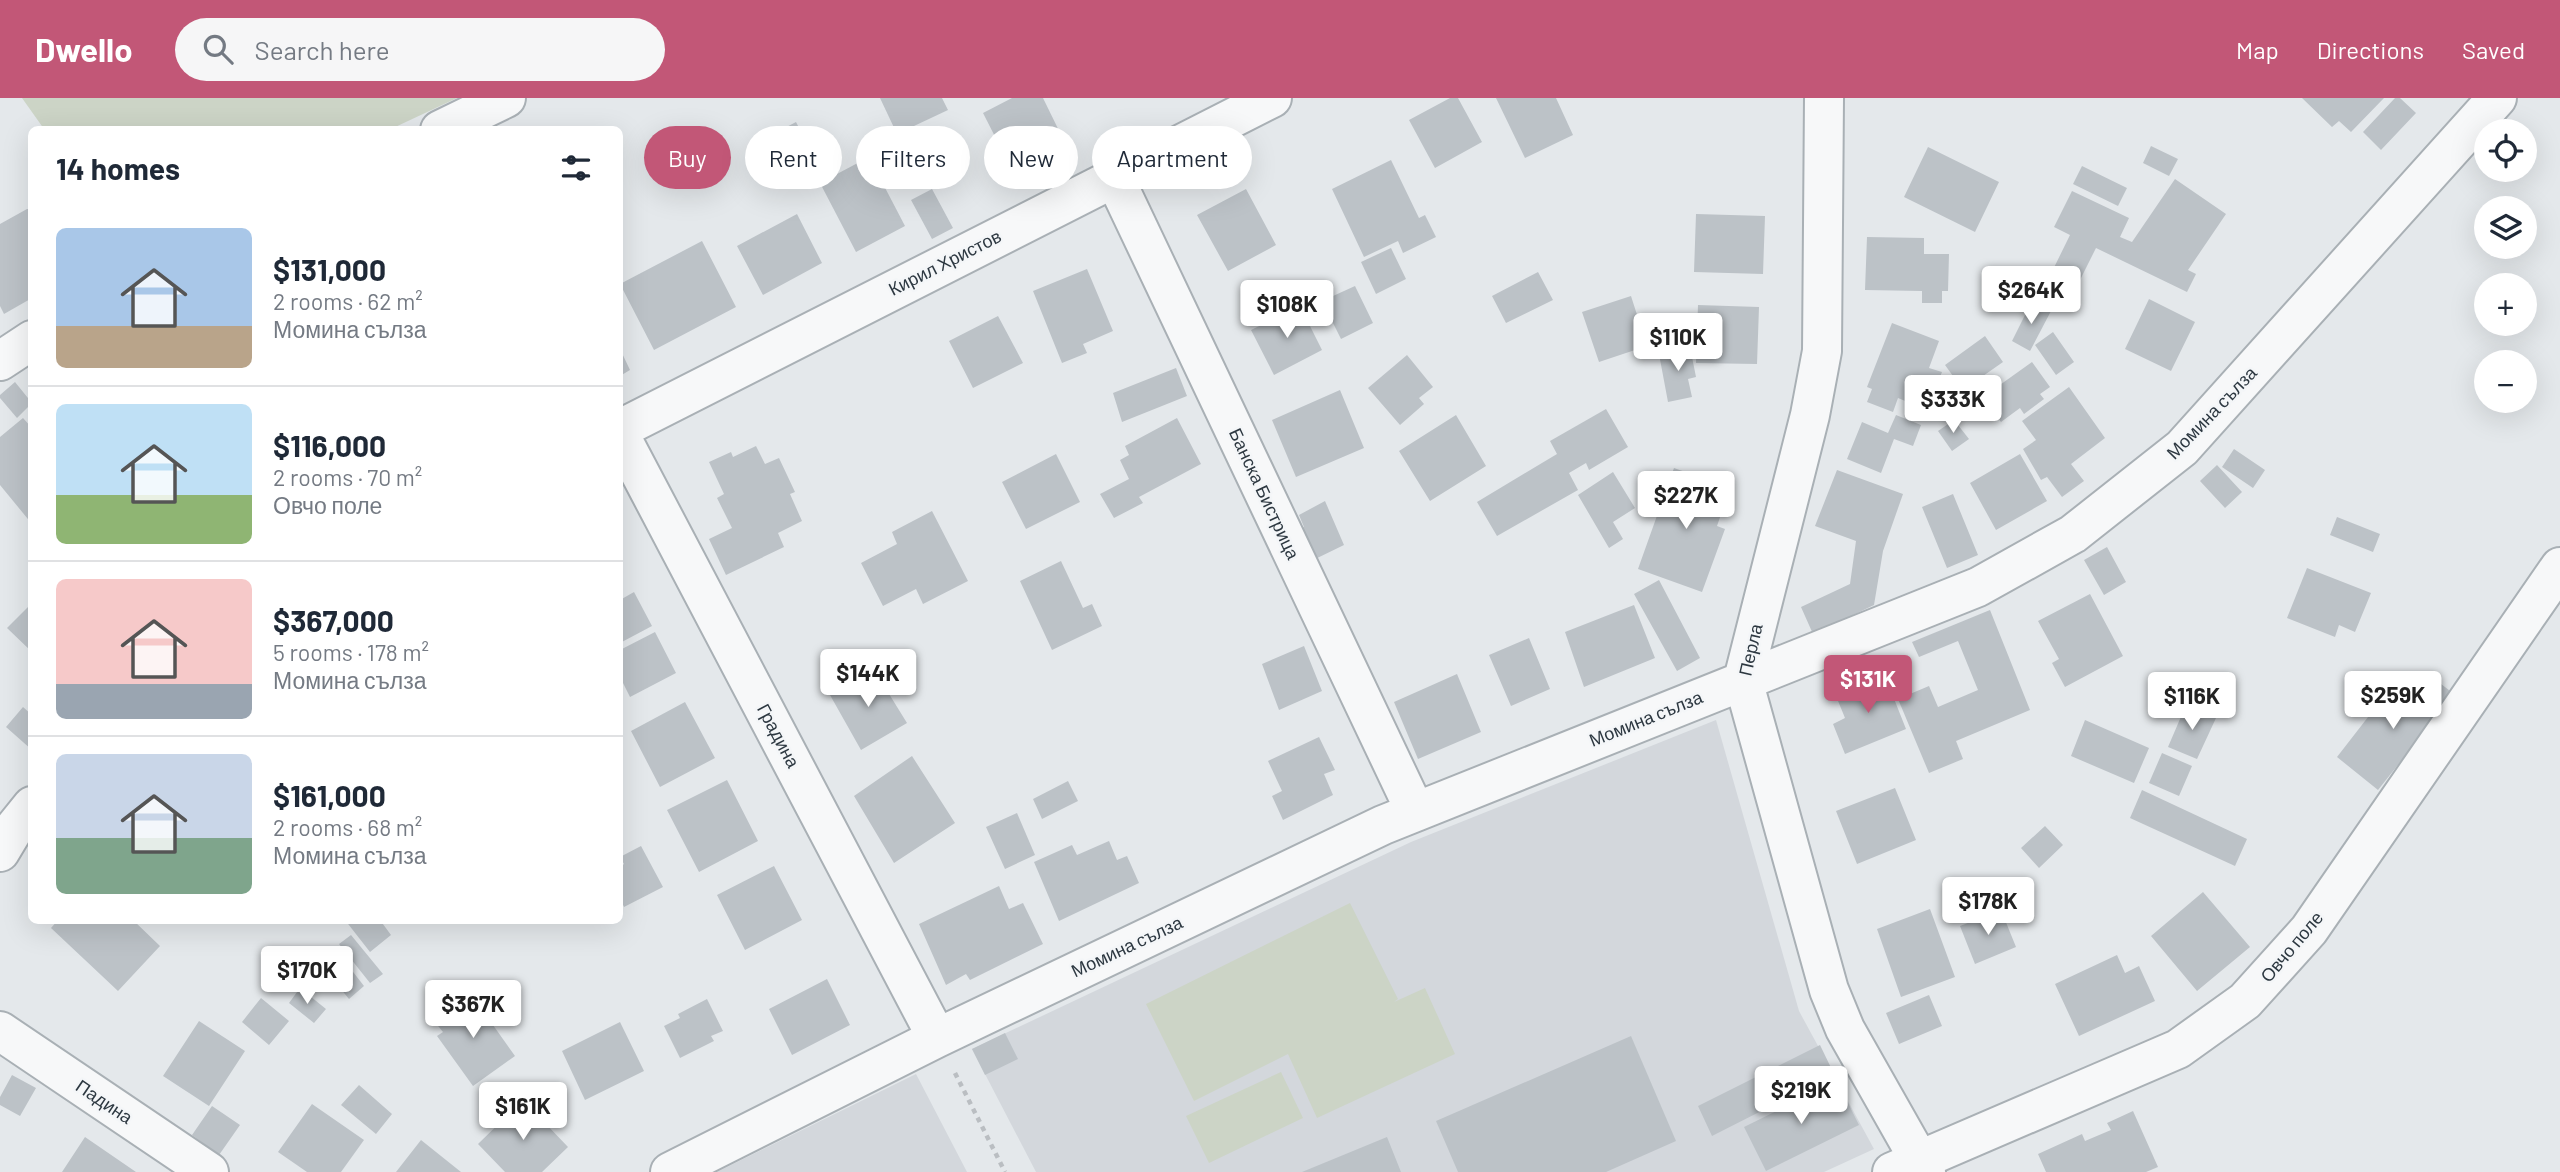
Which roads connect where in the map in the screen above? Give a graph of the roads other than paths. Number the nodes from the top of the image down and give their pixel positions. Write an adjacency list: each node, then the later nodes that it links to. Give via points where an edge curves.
1 (506, 98): 5 (street)
2 (1272, 98): 6 (street, Кирил Христов)
3 (1824, 98): 14 (street, Перла, via 1822,351)
4 (2497, 98): 14 (street, Момина сълза, via 2182,448 2073,534 1978,587)
5 (448, 126)
6 (1216, 126)
7 (1092, 188): 11 (street, Кирил Христов)
8 (1120, 189): 16 (street, Банска Бистрица)
9 (28, 343): 10 (street)
10 (0, 361)
11 (623, 427)
12 (623, 441): 19 (street, Градина)
13 (2560, 567): 20 (street, Овчо поле, via 2309,930 2245,1001 2178,1049)
14 (1742, 680): 16 (street, Момина сълза); 20 (street, Перла, via 1829,990)
15 (28, 811): 17 (street)
16 (1415, 811): 19 (street, Момина сълза)
17 (0, 852)
18 (0, 1031): 21 (street, Падина)
19 (937, 1038): 22 (street, Момина сълза)
20 (1912, 1168)
21 (209, 1172)
22 (670, 1172)

